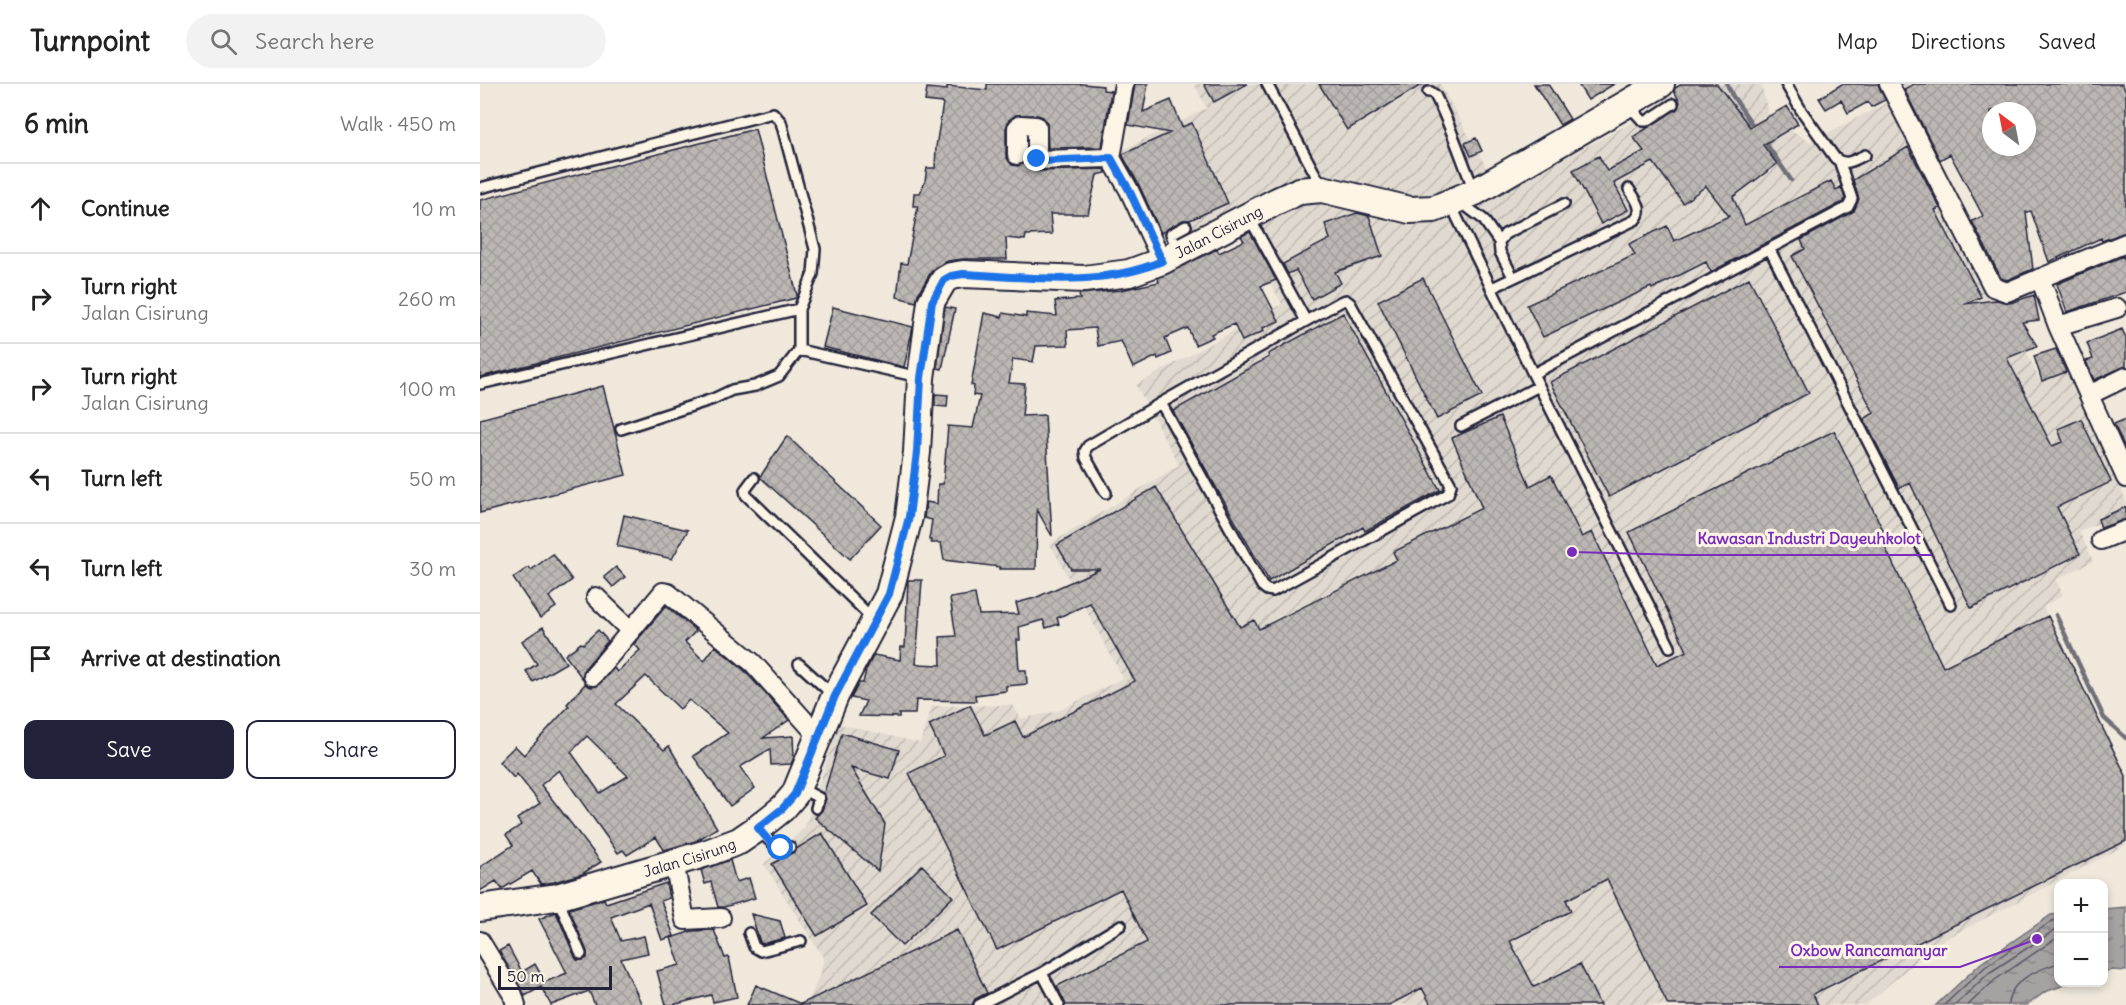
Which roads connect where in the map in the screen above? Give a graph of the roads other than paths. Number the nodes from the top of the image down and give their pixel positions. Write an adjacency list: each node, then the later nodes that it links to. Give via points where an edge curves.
1 (1124, 84): 9 (street)
2 (1267, 84): 12 (lane)
3 (1786, 84): 10 (lane)
4 (1889, 84): 23 (street, via 1993,287 2007,292)
5 (1428, 93): 14 (lane, via 1435,95 1449,125 1458,154)
6 (1667, 94): 14 (main road, Jalan Cisirung, via 1627,104)
7 (1017, 155): 9 (street, via 1020,125 1036,126 1038,160)
8 (1865, 155): 10 (lane)
9 (1111, 158): 21 (street)
10 (1840, 163): 20 (lane, via 1852,199 1848,207)
11 (480, 188): 26 (lane, via 773,113 781,122 815,249 813,274)
12 (1322, 189): 14 (main road, Jalan Cisirung, via 1410,210 1434,209); 16 (main road, Jalan Cisirung, via 1299,191)
13 (1629, 189): 22 (lane, via 1640,208 1635,220)
14 (1461, 198): 18 (lane); 24 (lane)
15 (1564, 204): 18 (lane, via 1505,234)
16 (1249, 217): 21 (main road, Jalan Cisirung); 27 (lane)
17 (1186, 225): 21 (lane, via 1171,234)
18 (1499, 242): 22 (lane)
19 (2126, 243): 23 (street)
20 (1770, 250): 30 (lane); 45 (lane)
21 (1170, 257): 32 (main road, Jalan Cisirung, via 1129,273 1084,279 951,276 938,287 932,302)
22 (1513, 277): 24 (lane)
23 (2040, 278): 28 (street)
24 (1492, 288): 30 (lane)
25 (2117, 308): 28 (street)
26 (800, 309): 29 (lane); 33 (lane)
27 (1306, 321): 36 (lane); 36 (lane, via 1346,300 1350,303 1451,485 1448,494 1273,591 1267,590)
28 (2058, 326): 35 (street)
29 (799, 350): 32 (lane); 38 (lane, via 779,376)
30 (1533, 375): 34 (lane)
31 (2126, 377): 35 (street)
32 (921, 378): 46 (main road, Jalan Cisirung, via 909,517 889,594)
33 (480, 384)
34 (1539, 386): 37 (lane); 48 (lane)
35 (2089, 395): 40 (street)
36 (1161, 403): 41 (lane, via 1084,451)
37 (1461, 426)
38 (621, 429)
39 (754, 478): 46 (lane, via 745,494)
40 (2126, 478)
41 (1106, 493)
42 (2126, 530): 43 (street)
43 (2101, 540)
44 (596, 597): 47 (street)
45 (1951, 605)
46 (876, 621): 51 (main road, Jalan Cisirung)
47 (631, 631): 50 (street); 52 (street, via 663,592 668,593 753,663)
48 (1670, 646)
49 (799, 664): 51 (lane)
50 (592, 676)
51 (835, 696): 52 (main road, Jalan Cisirung)
52 (819, 737): 53 (main road, Jalan Cisirung)
53 (797, 787): 54 (lane, via 819,798); 55 (main road, Jalan Cisirung, via 783,808)
54 (816, 808)
55 (758, 828): 56 (lane, via 769,841 781,848); 57 (main road, Jalan Cisirung, via 739,841)
56 (790, 847)
57 (674, 862): 58 (main road, Jalan Cisirung); 60 (street, via 685,920)
58 (558, 897): 59 (main road, Jalan Cisirung); 65 (lane)
59 (480, 908)
60 (721, 918)
61 (1121, 925): 66 (lane)
62 (749, 933): 64 (lane, via 754,947 761,951)
63 (480, 941): 67 (street)
64 (801, 941)
65 (581, 954)
66 (1042, 973): 68 (lane); 69 (lane)
67 (516, 1005)
68 (979, 1005)
69 (1059, 1005)

